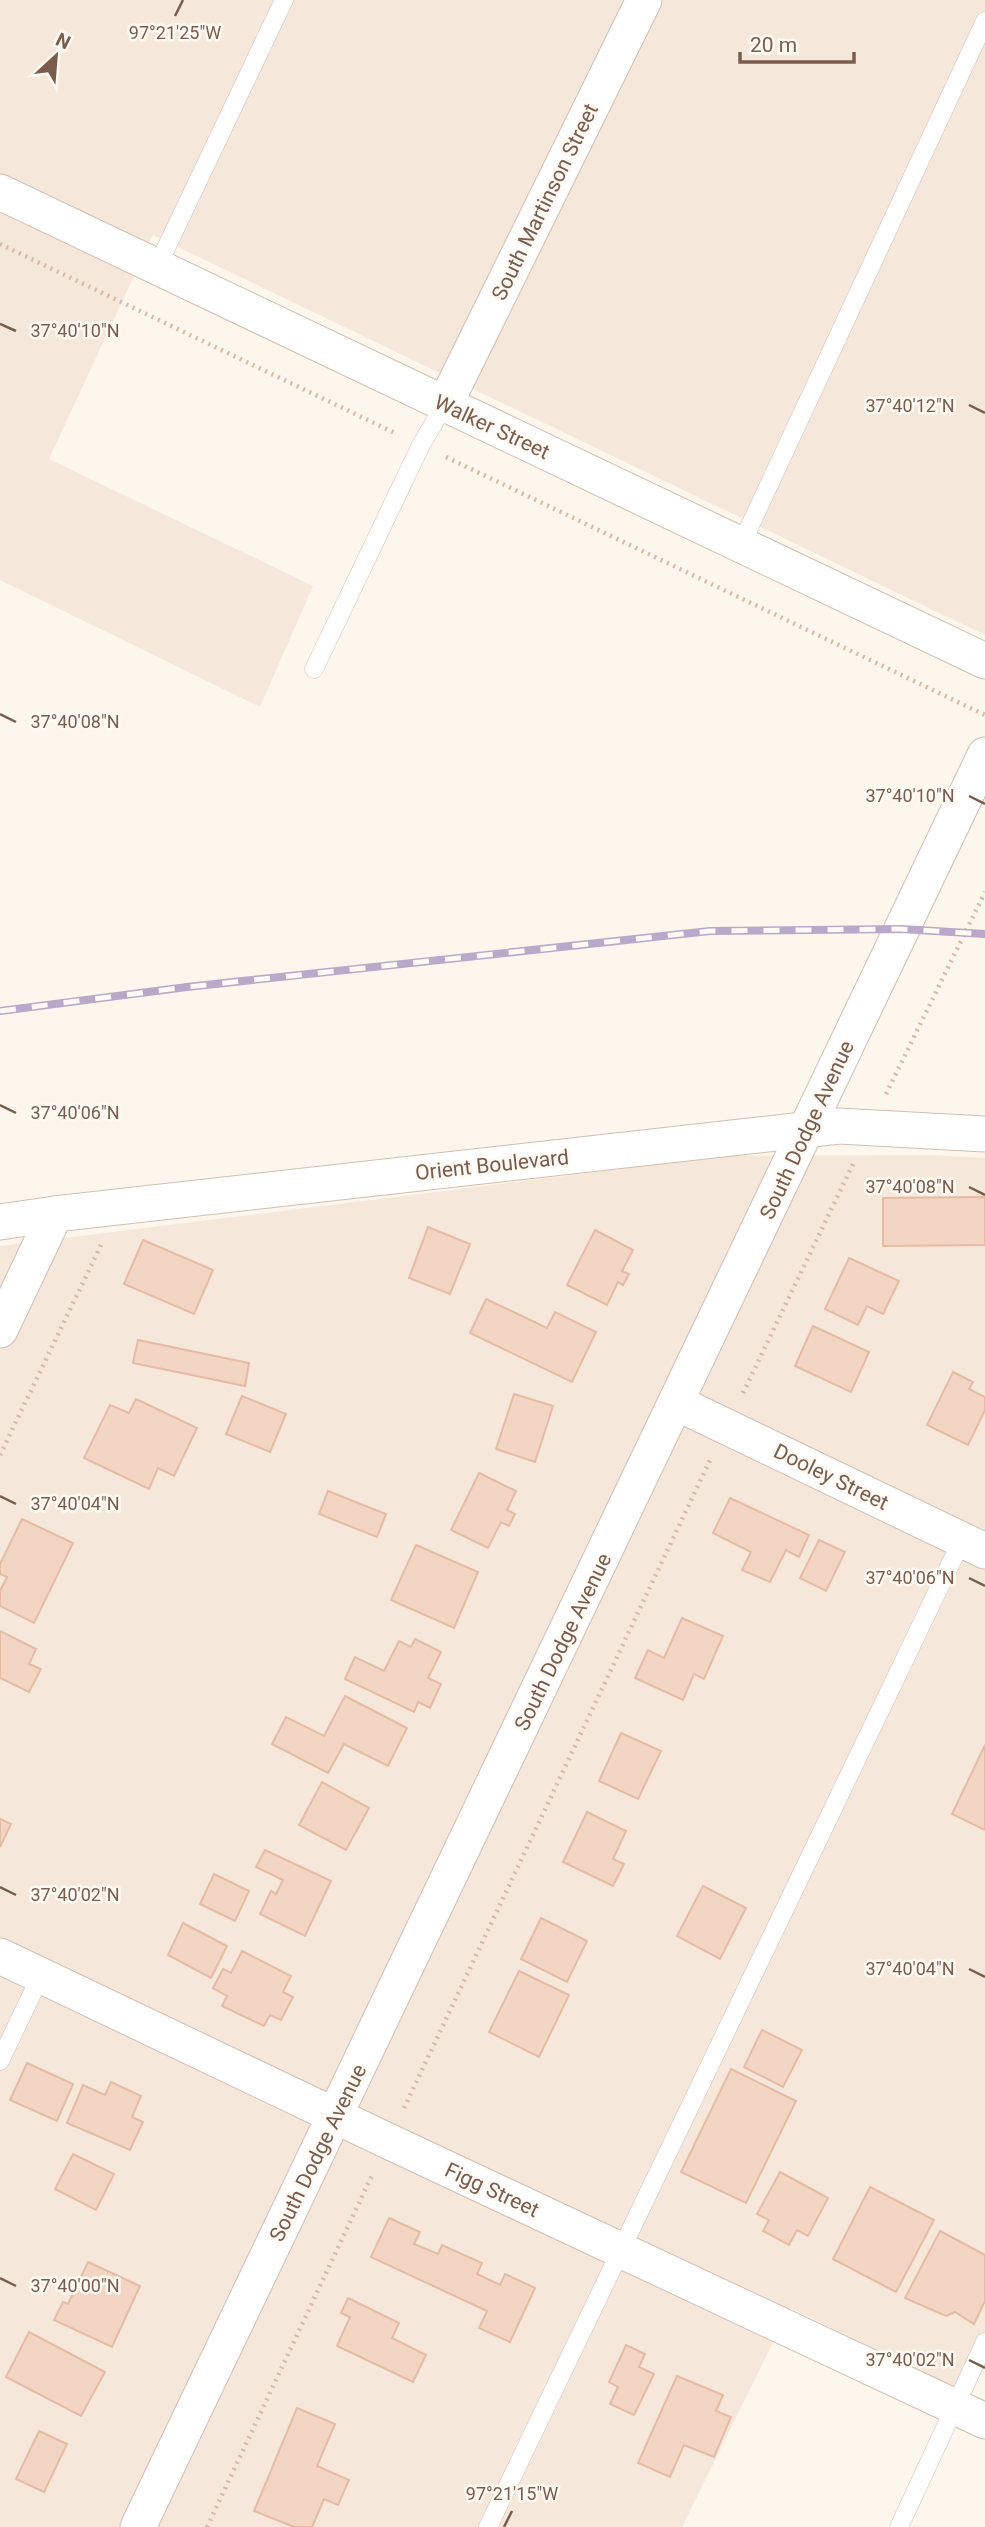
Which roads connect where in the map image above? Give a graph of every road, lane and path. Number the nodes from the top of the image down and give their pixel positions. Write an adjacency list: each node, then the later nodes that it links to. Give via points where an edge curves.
1 (284, 0): 6 (lane)
2 (645, 0): 7 (street, South Martinson Street)
3 (985, 21): 9 (lane)
4 (0, 192): 6 (street, Walker Street)
5 (0, 244): 8 (path)
6 (156, 267): 7 (street, Walker Street)
7 (445, 404): 8 (lane); 9 (street, Walker Street)
8 (421, 446): 11 (lane); 12 (path)
9 (741, 545): 10 (street, Walker Street)
10 (985, 661)
11 (314, 669)
12 (985, 715)
13 (985, 755): 16 (street, South Dodge Avenue)
14 (985, 892): 15 (path)
15 (870, 1128): 16 (street, Orient Boulevard); 17 (street, Orient Boulevard); 23 (path)
16 (808, 1129): 18 (street, Orient Boulevard); 22 (street, South Dodge Avenue)
17 (985, 1134)
18 (55, 1214): 19 (street, Orient Boulevard); 21 (street)
19 (0, 1222)
20 (103, 1240): 24 (path)
21 (0, 1330)
22 (677, 1404): 23 (street, Dooley Street); 29 (street, South Dodge Avenue)
23 (727, 1427): 25 (street, Dooley Street); 30 (path)
24 (0, 1455)
25 (973, 1545): 31 (lane)
26 (0, 1956): 27 (street, Figg Street)
27 (41, 1975): 28 (lane); 29 (street, Figg Street)
28 (0, 2061)
29 (336, 2117): 30 (street, Figg Street); 34 (street, South Dodge Avenue)
30 (388, 2141): 31 (street, Figg Street); 35 (path)
31 (622, 2251): 33 (street, Figg Street); 36 (lane)
32 (985, 2342): 33 (lane)
33 (970, 2414): 37 (lane)
34 (138, 2527)
35 (207, 2527)
36 (488, 2527)
37 (899, 2527)

